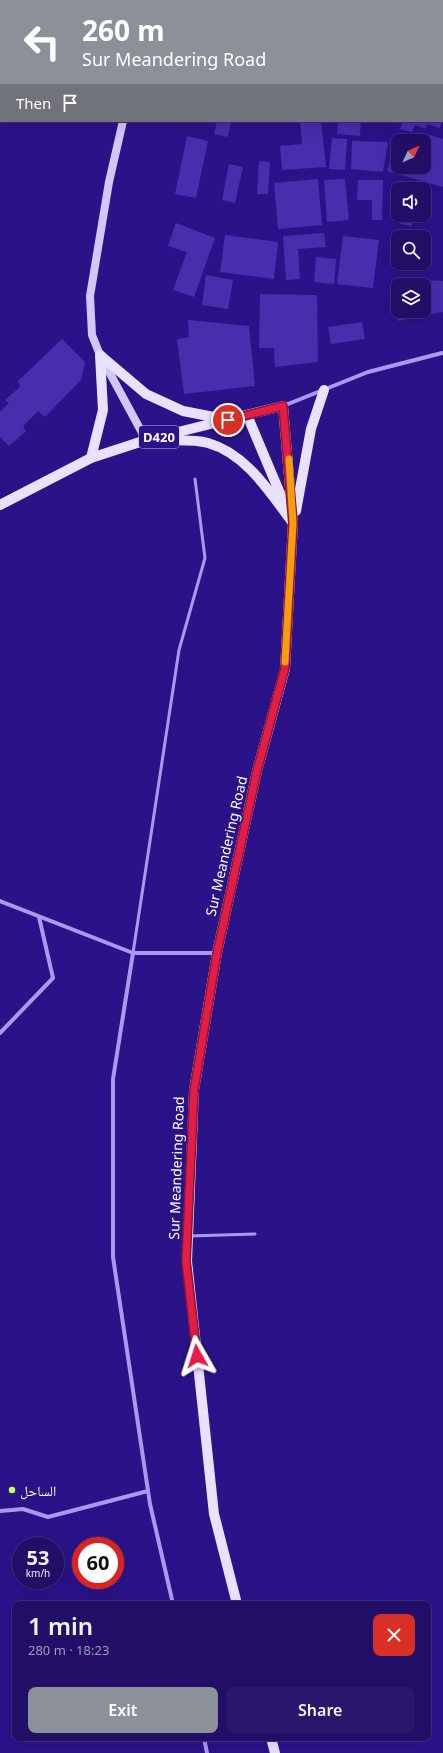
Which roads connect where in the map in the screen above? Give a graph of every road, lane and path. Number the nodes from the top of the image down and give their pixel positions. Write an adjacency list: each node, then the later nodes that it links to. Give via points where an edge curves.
1 (123, 122): 3 (street, via 109,182 90,296 92,336)
2 (442, 353): 4 (street, via 368,372)
3 (100, 355): 7 (main road, via 146,394 184,411); 8 (street); 9 (main road, via 102,410)
4 (324, 390): 5 (street); 12 (main road, via 311,429)
5 (283, 406): 6 (main road, D420); 12 (main road, Sur Meandering Road)
6 (247, 415): 7 (main road, D420); 12 (main road, Sur Meandering Road)
7 (228, 420): 8 (main road, D420)
8 (146, 440): 9 (main road, D420); 12 (main road, via 207,442 231,452 256,475)
9 (91, 458): 11 (main road, D420)
10 (195, 479): 15 (lane, via 205,558 179,650)
11 (0, 505)
12 (293, 523): 16 (main road, Sur Meandering Road, via 285,668 257,771)
13 (0, 901): 14 (street)
14 (39, 917): 15 (street); 17 (street, via 53,978)
15 (133, 953): 16 (street); 20 (street, via 113,1079 113,1257)
16 (217, 953): 19 (main road, Sur Meandering Road, via 194,1090)
17 (0, 1032)
18 (255, 1234): 19 (lane)
19 (187, 1236): 23 (main road, Sur Meandering Road, via 186,1261 214,1514)
20 (148, 1491): 21 (street, via 48,1517 23,1509); 22 (street)
21 (0, 1511)
22 (172, 1601)
23 (236, 1601)
24 (205, 1741): 26 (street)
25 (272, 1741): 27 (main road)
26 (207, 1753)
27 (275, 1753)

